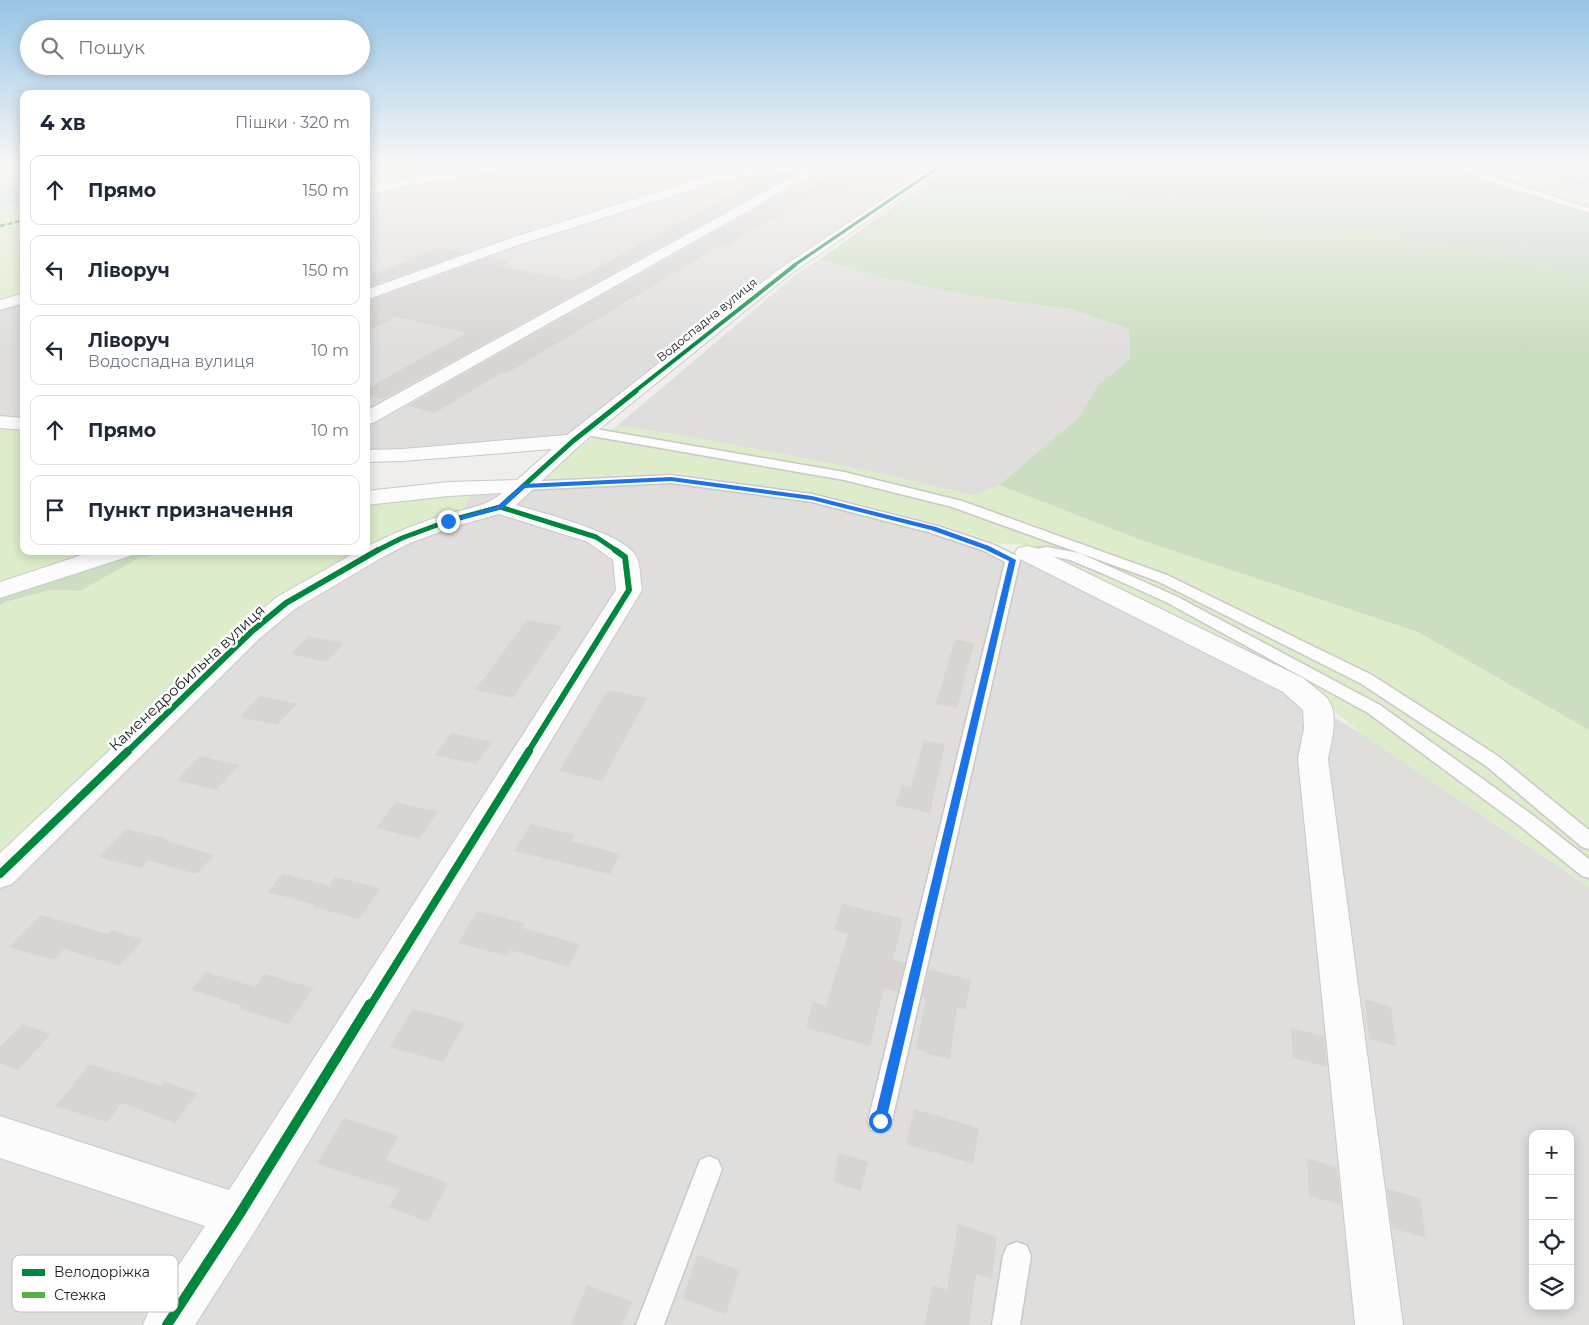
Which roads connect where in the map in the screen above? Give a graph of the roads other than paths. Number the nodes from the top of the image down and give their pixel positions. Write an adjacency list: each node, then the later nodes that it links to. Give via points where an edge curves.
1 (558, 228): 4 (street)
2 (711, 228): 7 (street)
3 (849, 228): 10 (street, Водоспадна вулиця, via 783,273)
4 (370, 294)
5 (20, 299): 6 (street)
6 (0, 305)
7 (370, 417)
8 (0, 422): 9 (street)
9 (20, 424)
10 (578, 436): 11 (street); 12 (street, Водоспадна вулиця); 19 (lane, via 844,476 957,504 1162,578 1366,679 1492,761)
11 (370, 456)
12 (512, 497): 13 (street, via 449,488); 14 (street, Каменедробильна вулиця, via 402,538); 17 (lane, via 671,479 812,498 933,528); 25 (street, via 596,537 625,557 629,590)
13 (370, 498)
14 (370, 554)
15 (107, 555): 18 (street)
16 (369, 555): 21 (street, Каменедробильна вулиця, via 286,603 244,638)
17 (1020, 557): 20 (lane, via 1047,551 1074,556 1163,596 1374,709); 22 (lane); 32 (street, via 1293,685 1317,706 1319,728 1313,758)
18 (0, 590)
19 (1589, 841)
20 (1589, 870)
21 (0, 874)
22 (880, 1121)
23 (0, 1137): 25 (street)
24 (709, 1169): 30 (lane)
25 (239, 1215): 27 (street)
26 (1017, 1256): 31 (lane)
27 (178, 1308)
28 (176, 1312): 29 (street)
29 (167, 1325)
30 (650, 1325)
31 (1006, 1325)
32 (1379, 1325)

